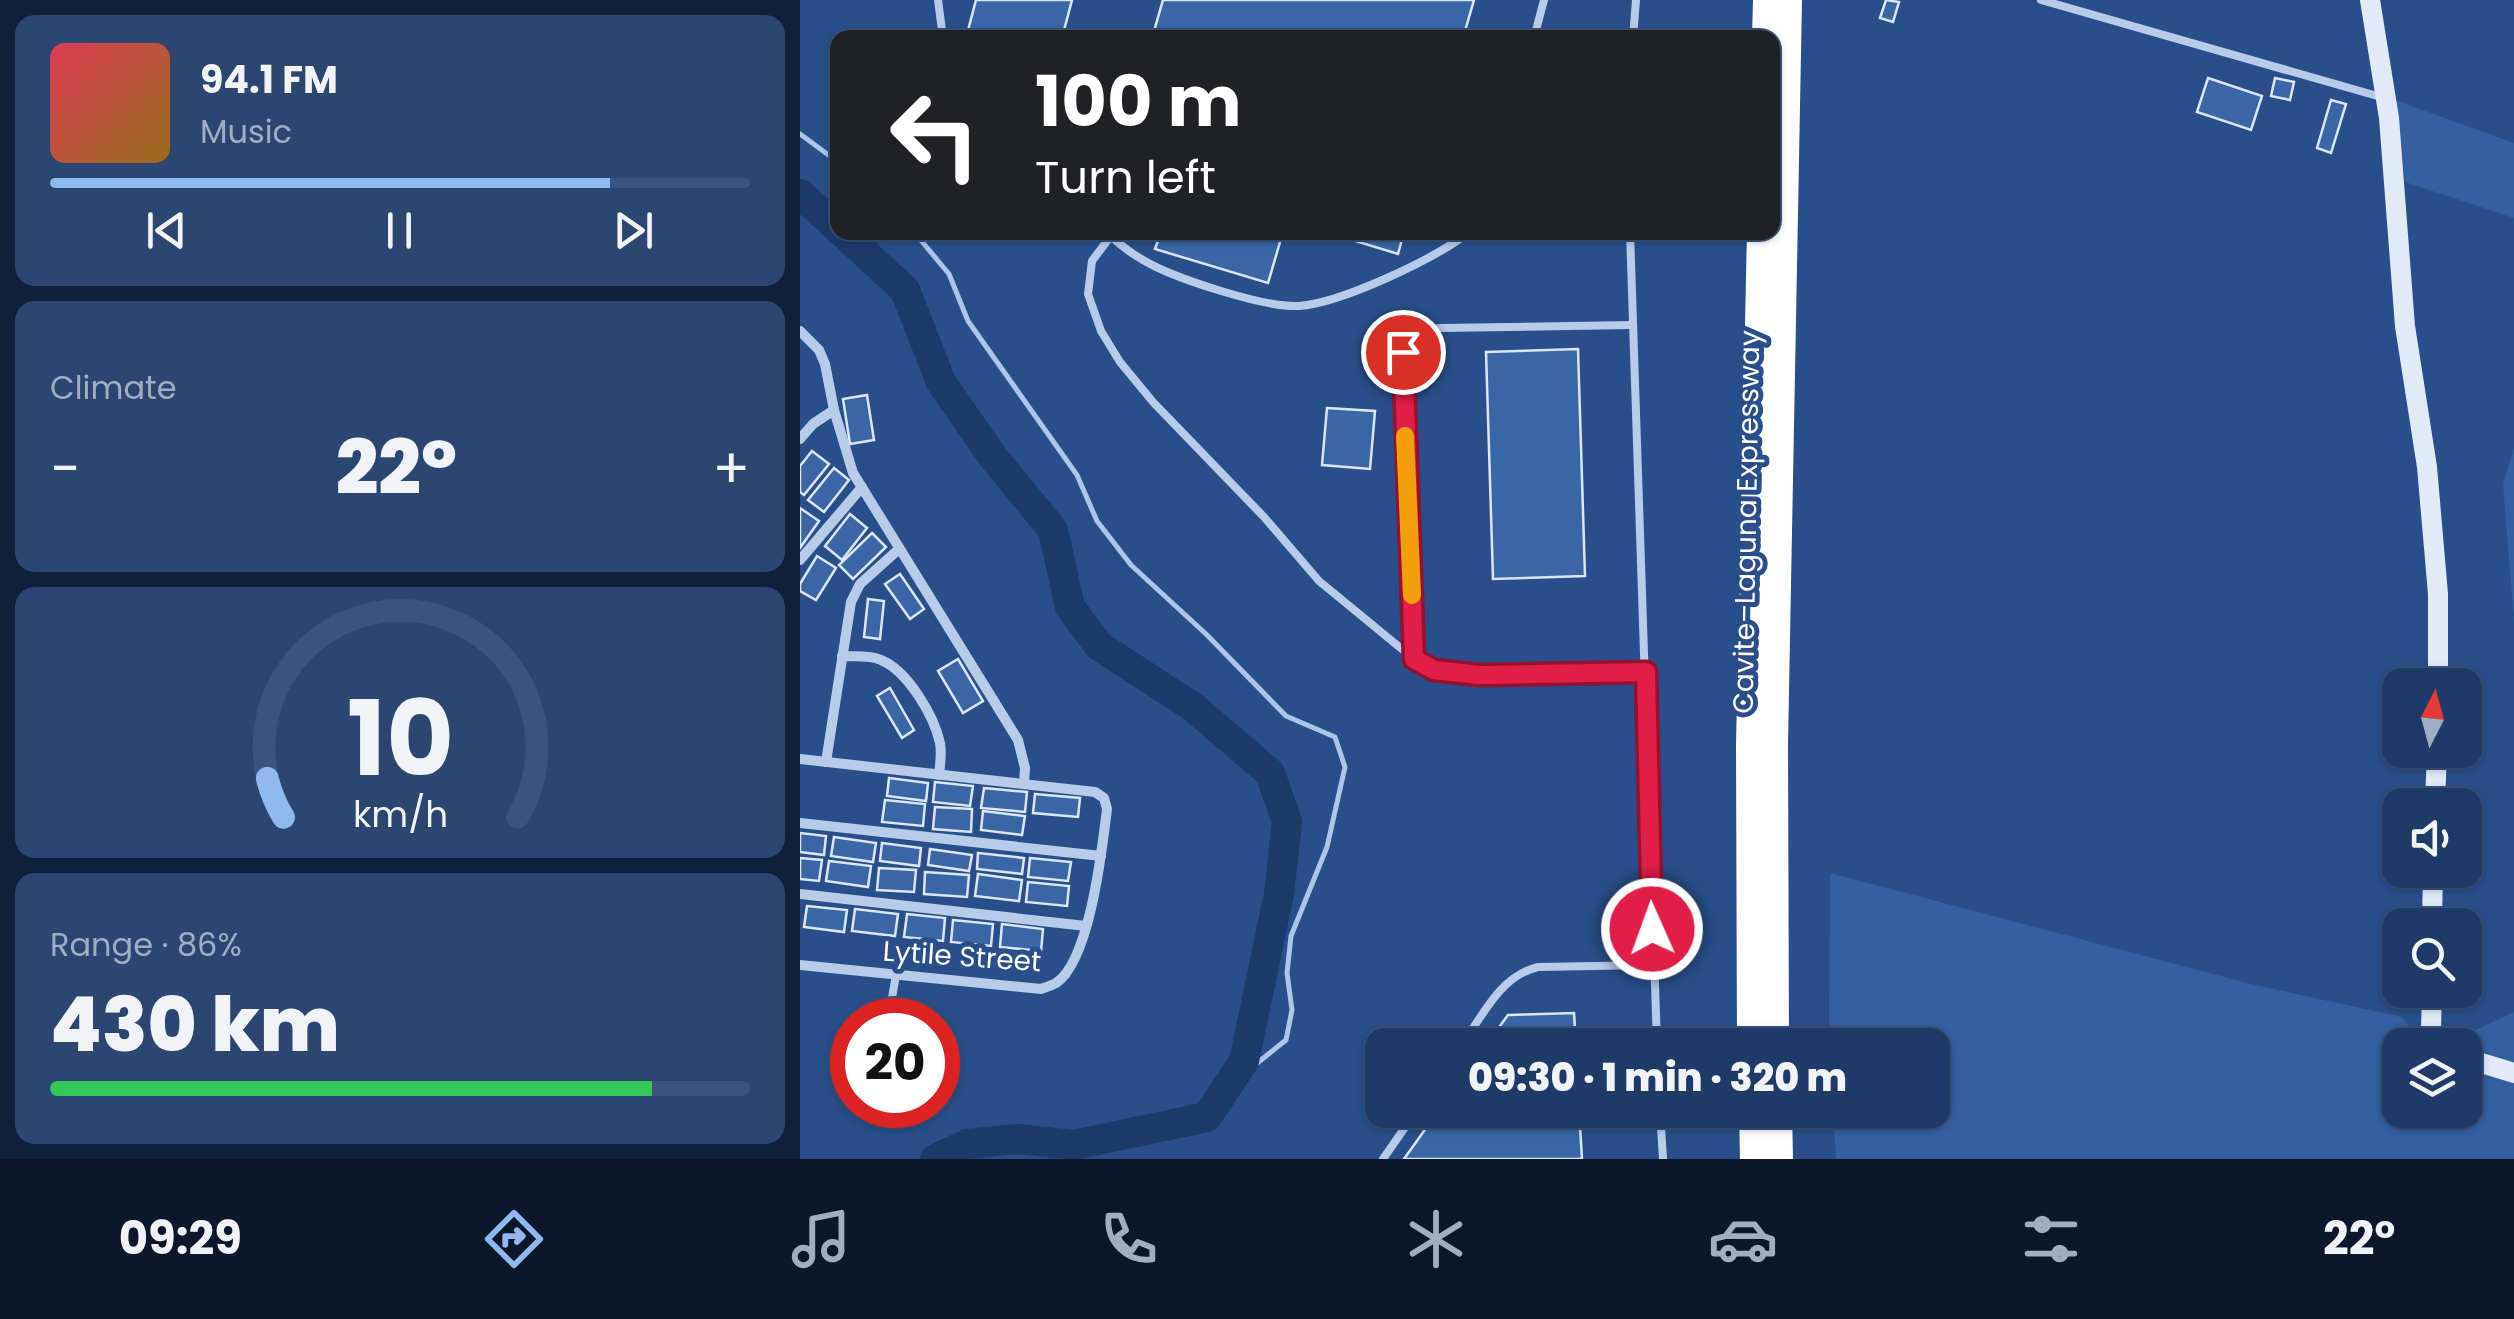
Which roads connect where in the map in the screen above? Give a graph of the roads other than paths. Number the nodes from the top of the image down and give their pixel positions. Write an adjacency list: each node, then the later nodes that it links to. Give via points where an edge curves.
1 (938, 0): 8 (lane)
2 (1544, 0): 9 (lane)
3 (1636, 0): 10 (lane)
4 (1767, 0): 11 (highway)
5 (1788, 0): 44 (highway, Cavite–Laguna Expressway, via 1774,746)
6 (2041, 0): 12 (lane)
7 (2370, 0): 12 (street)
8 (942, 30)
9 (1536, 30)
10 (1634, 30)
11 (1766, 30)
12 (2385, 98): 27 (street, via 2405,326 2427,467)
13 (1104, 240): 26 (lane, via 1092,261 1088,294 1120,362 1319,580)
14 (1116, 240): 15 (lane, via 1145,262 1204,285 1293,306 1320,304)
15 (1455, 240)
16 (1630, 240): 18 (lane)
17 (1761, 240): 43 (highway, Cavite–Laguna Expressway, via 1748,844)
18 (1632, 325): 26 (lane, via 1426,328 1409,337 1402,362); 28 (lane)
19 (800, 331): 20 (street, via 825,364)
20 (834, 410): 21 (street); 22 (street)
21 (800, 439)
22 (862, 487): 23 (street); 24 (street)
23 (899, 549): 25 (street, via 860,584 847,614); 32 (street, via 1018,740)
24 (800, 560)
25 (842, 656): 30 (street); 31 (street, via 878,658 894,668 936,730)
26 (1414, 659): 28 (lane, via 1434,670 1479,675)
27 (2438, 668)
28 (1646, 672): 38 (lane)
29 (800, 759): 30 (street)
30 (826, 762): 31 (street)
31 (939, 775): 32 (street)
32 (1024, 784): 34 (street, Lytile Street, via 1104,798)
33 (800, 823): 34 (street)
34 (1101, 856): 36 (street, Lytile Street)
35 (800, 894): 36 (street)
36 (1086, 926): 39 (street, Lytile Street, via 1073,962 1056,983 1041,989)
37 (800, 965): 39 (street, Lytile Street)
38 (1653, 965): 41 (lane, via 1521,971); 42 (lane)
39 (896, 975): 40 (lane)
40 (892, 998)
41 (1474, 1028)
42 (1656, 1028)
43 (1751, 1028)
44 (1776, 1028)
45 (2482, 1063): 46 (street)
46 (2514, 1073)
47 (1405, 1128): 51 (lane)
48 (1661, 1128): 52 (lane)
49 (1753, 1128): 53 (highway)
50 (1778, 1128): 54 (highway)
51 (1383, 1159)
52 (1663, 1159)
53 (1754, 1159)
54 (1779, 1159)

